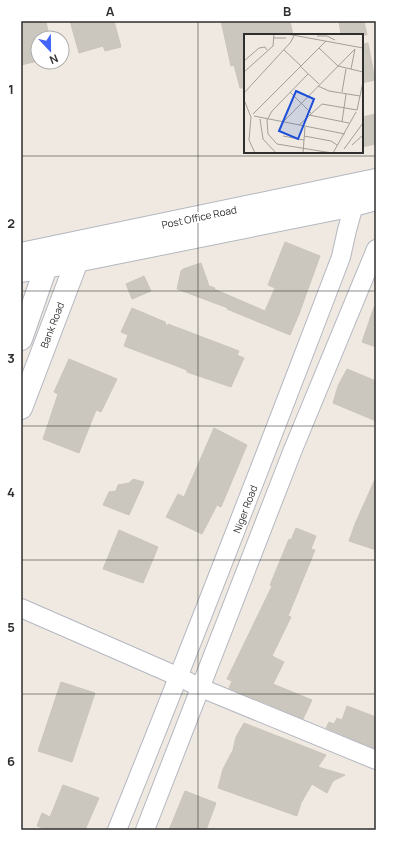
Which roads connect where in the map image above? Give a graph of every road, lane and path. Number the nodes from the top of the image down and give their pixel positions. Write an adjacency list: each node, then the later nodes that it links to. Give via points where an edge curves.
1 (368, 182): 3 (street, Niger Road); 5 (street, Post Office Road)
2 (376, 199): 3 (street, Post Office Road)
3 (354, 205): 5 (street, Post Office Road); 13 (street, Niger Road, via 341,256)
4 (376, 249): 14 (street)
5 (79, 251): 7 (street, Post Office Road); 12 (street, Bank Road)
6 (21, 254): 7 (street, Post Office Road)
7 (49, 258): 8 (street, Post Office Road); 10 (street)
8 (21, 271)
9 (21, 284): 10 (street)
10 (33, 306): 11 (street)
11 (21, 339)
12 (21, 408)
13 (270, 443): 14 (street); 16 (street, Niger Road)
14 (292, 452): 17 (street)
15 (21, 608): 16 (street)
16 (179, 677): 17 (street); 19 (street, Niger Road)
17 (201, 688): 18 (street); 20 (street)
18 (376, 760)
19 (117, 830)
20 (145, 830)

